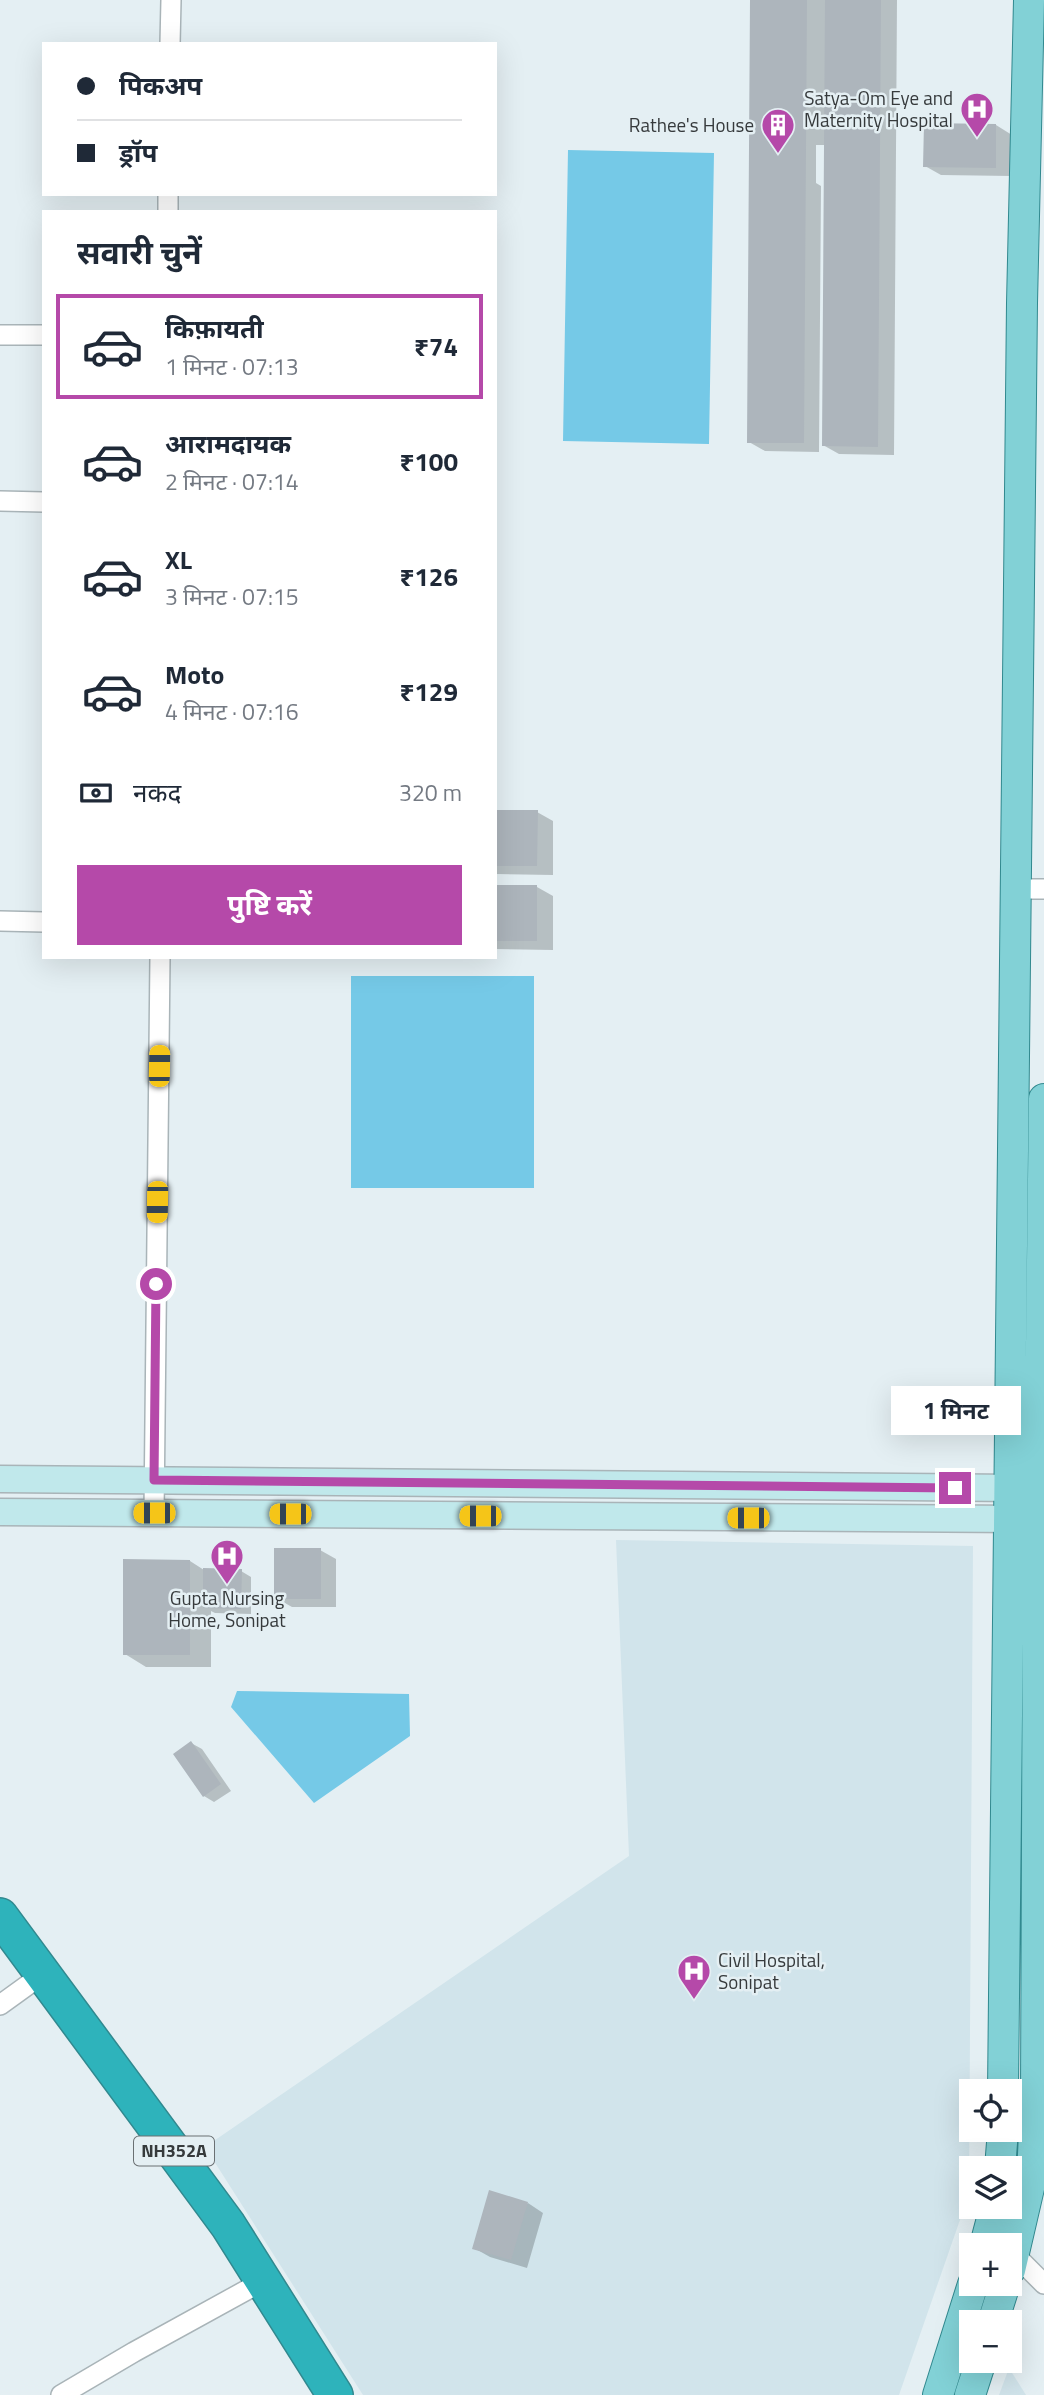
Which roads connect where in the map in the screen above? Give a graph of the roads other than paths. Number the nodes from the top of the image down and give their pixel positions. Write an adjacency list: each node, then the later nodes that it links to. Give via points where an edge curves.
1 (171, 0): 3 (street)
2 (1029, 0): 8 (main road, via 1023,289)
3 (170, 42)
4 (0, 335): 5 (street)
5 (42, 335)
6 (0, 502): 7 (street)
7 (42, 502)
8 (1030, 889): 15 (main road)
9 (0, 921): 10 (street)
10 (42, 922)
11 (160, 959): 14 (street)
12 (1044, 1099): 15 (main road)
13 (0, 1479): 14 (street)
14 (154, 1480): 15 (street); 17 (street)
15 (1031, 1488): 18 (main road)
16 (0, 1512): 17 (street)
17 (154, 1513): 18 (street)
18 (1031, 1519): 22 (main road); 23 (main road, via 1036,2092 1032,2175)
19 (0, 1916): 20 (highway, NH352A)
20 (43, 1974): 21 (street); 25 (highway, NH352A, via 228,2224)
21 (0, 2004)
22 (1004, 2079)
23 (1018, 2233)
24 (1022, 2267): 26 (street)
25 (263, 2281): 29 (street); 30 (highway, NH352A)
26 (1044, 2284)
27 (969, 2296): 31 (main road)
28 (977, 2373): 32 (main road)
29 (61, 2395)
30 (335, 2395)
31 (937, 2395)
32 (970, 2395)

